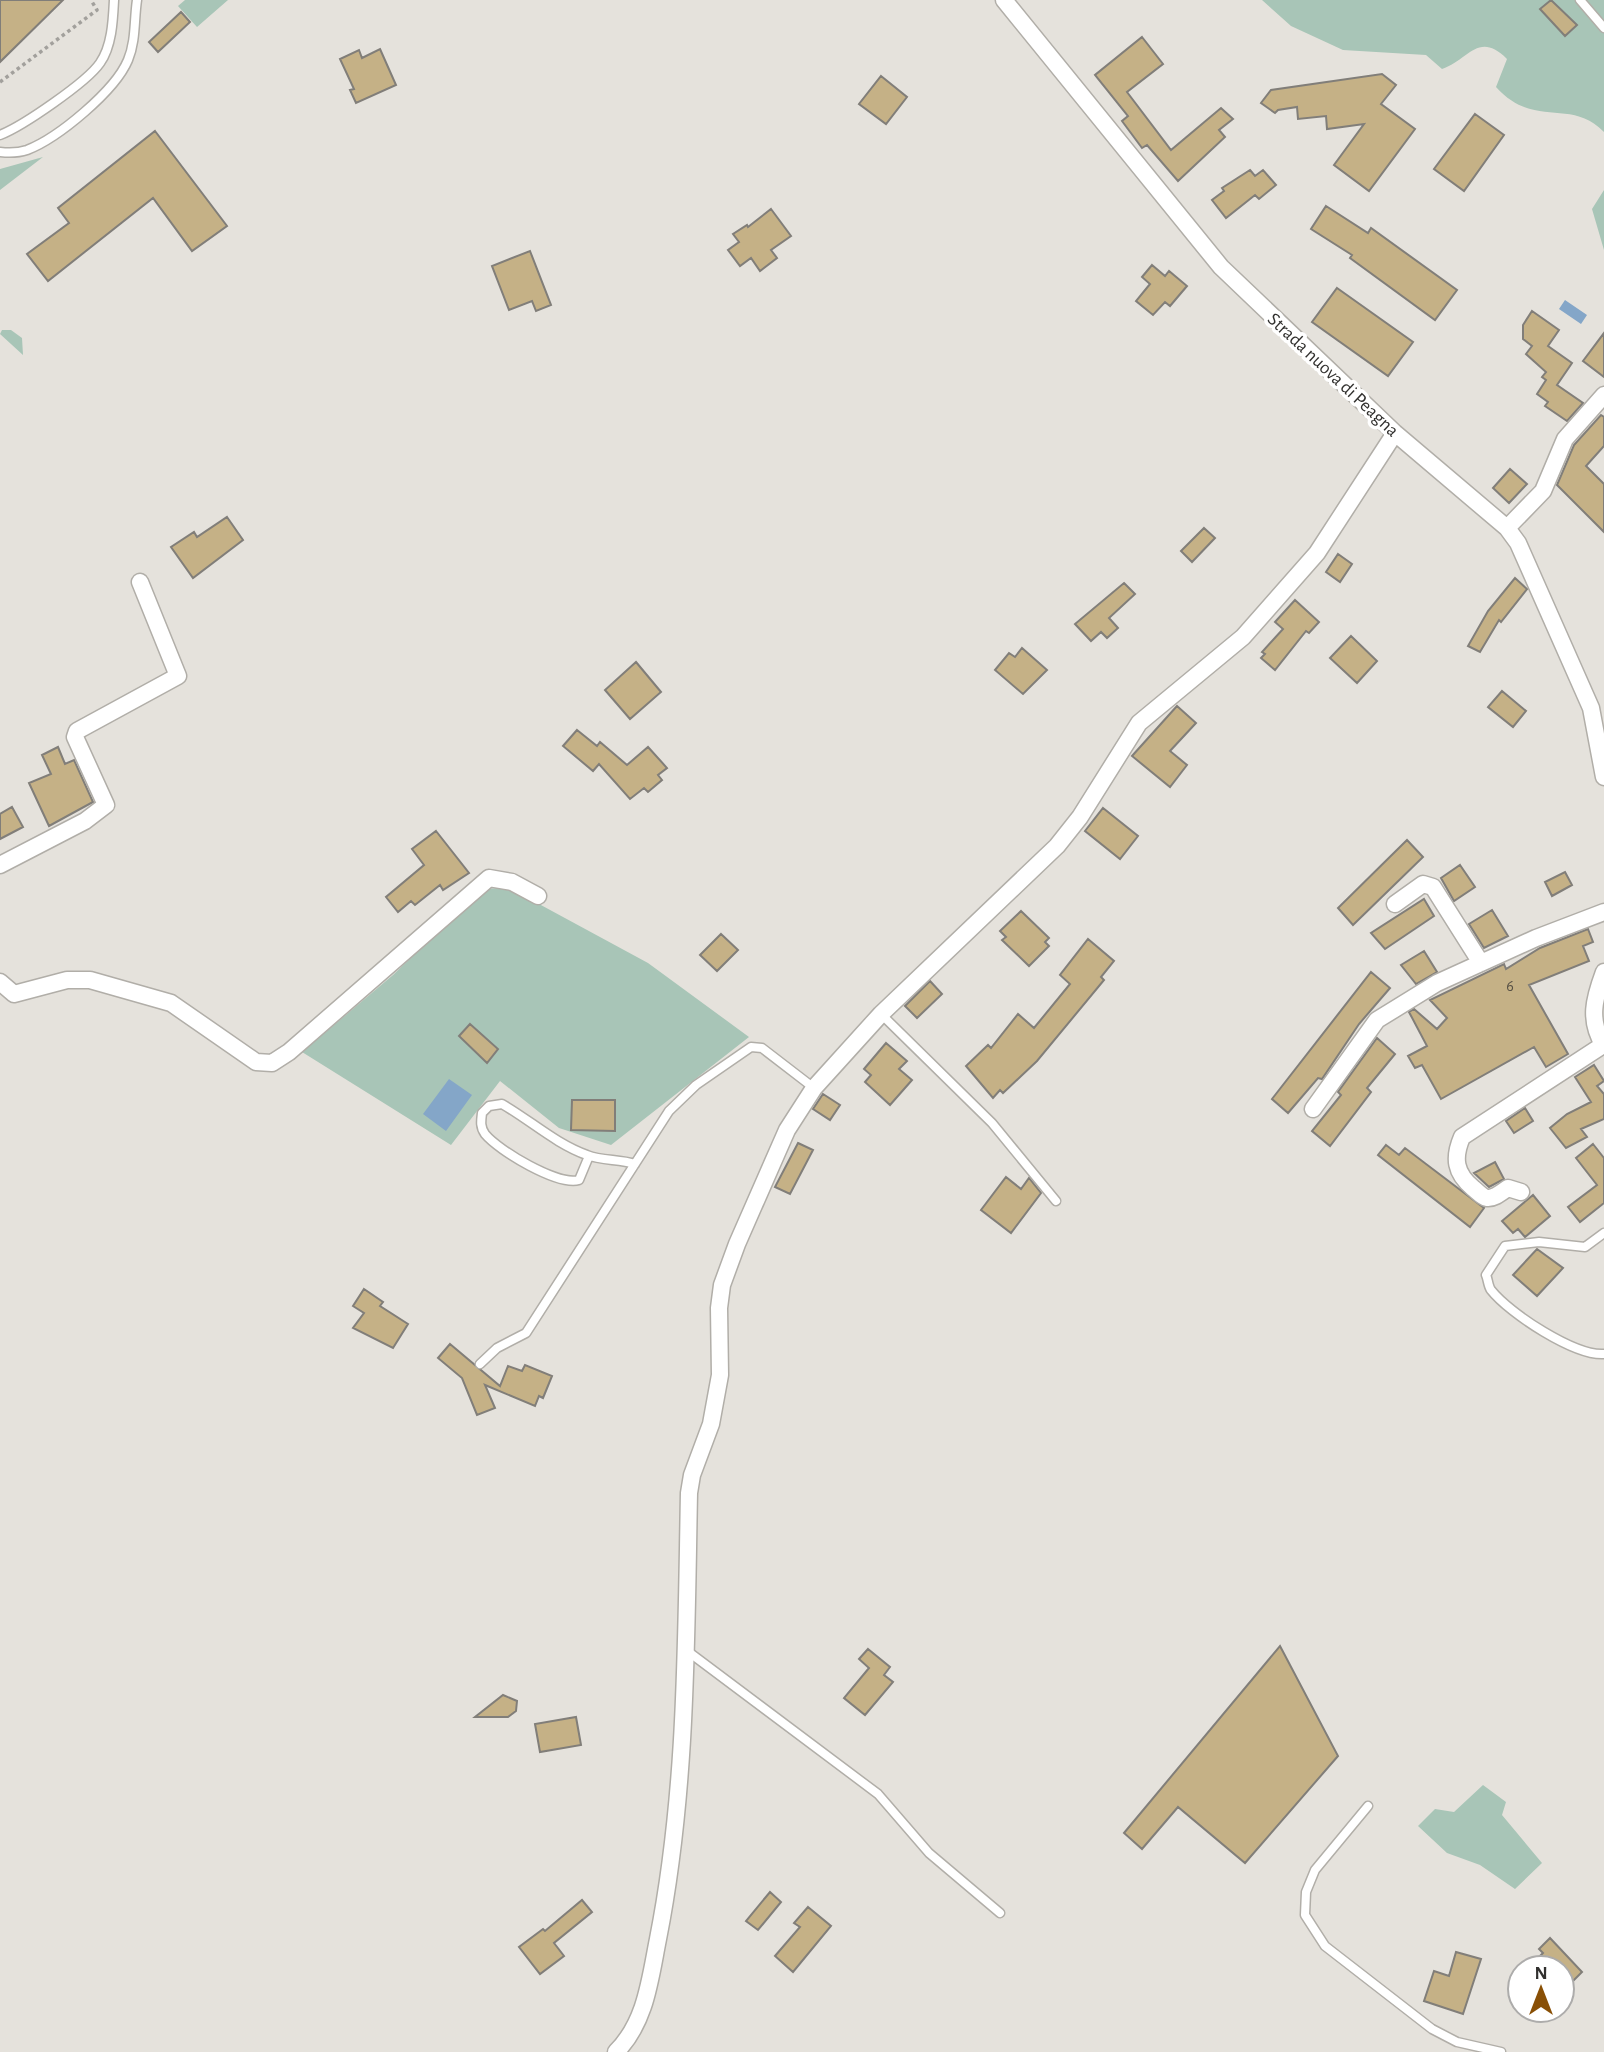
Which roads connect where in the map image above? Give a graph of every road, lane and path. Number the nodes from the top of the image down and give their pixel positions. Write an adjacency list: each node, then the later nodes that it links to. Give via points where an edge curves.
1 (91, 0): 7 (path, via 97,10)
2 (114, 0): 8 (lane, via 101,62 52,102)
3 (136, 0): 9 (lane, via 128,59 108,88 38,145 16,153)
4 (1004, 0): 11 (street, Strada nuova di Peagna, via 1221,267)
5 (1580, 0): 6 (lane)
6 (1604, 28)
7 (0, 82)
8 (0, 135)
9 (0, 152)
10 (1604, 395): 12 (street, via 1564,439 1543,491)
11 (1395, 433): 12 (street, Strada nuova di Peagna); 22 (street, via 1317,553 1277,601 1243,637 1139,723 1057,846)
12 (1507, 528): 14 (street, Strada nuova di Peagna, via 1534,572 1591,708)
13 (140, 582): 15 (street, via 178,676 77,731 75,737 106,805 85,821)
14 (1604, 777)
15 (0, 865)
16 (537, 896): 21 (street, via 512,882 489,878 272,1063 256,1062 171,1003 90,981 67,980 14,994)
17 (1395, 904): 19 (street, via 1423,884 1433,887)
18 (1604, 912): 19 (street)
19 (1481, 963): 25 (street, via 1377,1020)
20 (1604, 972): 23 (street, via 1592,1020)
21 (0, 982)
22 (881, 1014): 24 (street); 29 (lane, via 984,1115)
23 (1604, 1046): 28 (street, via 1462,1137 1456,1150 1460,1178 1485,1198 1508,1188)
24 (814, 1088): 27 (lane, via 762,1048 751,1047 696,1085 669,1111); 33 (street, via 787,1130 722,1285 720,1375 690,1493)
25 (1313, 1109)
26 (589, 1157): 26 (lane, via 502,1104 489,1106 482,1113 480,1126 486,1136 539,1171 569,1183 579,1180); 27 (lane)
27 (635, 1164): 32 (lane, via 526,1333)
28 (1521, 1192)
29 (1056, 1201)
30 (1604, 1233): 31 (lane, via 1585,1247 1539,1242 1504,1246 1486,1275 1490,1289 1538,1329 1586,1353)
31 (1604, 1353)
32 (480, 1363)
33 (686, 1650): 35 (lane, via 878,1794 929,1853); 36 (street, via 673,1865 640,2017)
34 (1368, 1806): 37 (lane, via 1315,1870 1306,1892 1305,1914 1325,1945 1432,2029 1457,2042)
35 (1000, 1913)
36 (616, 2052)
37 (1501, 2052)

